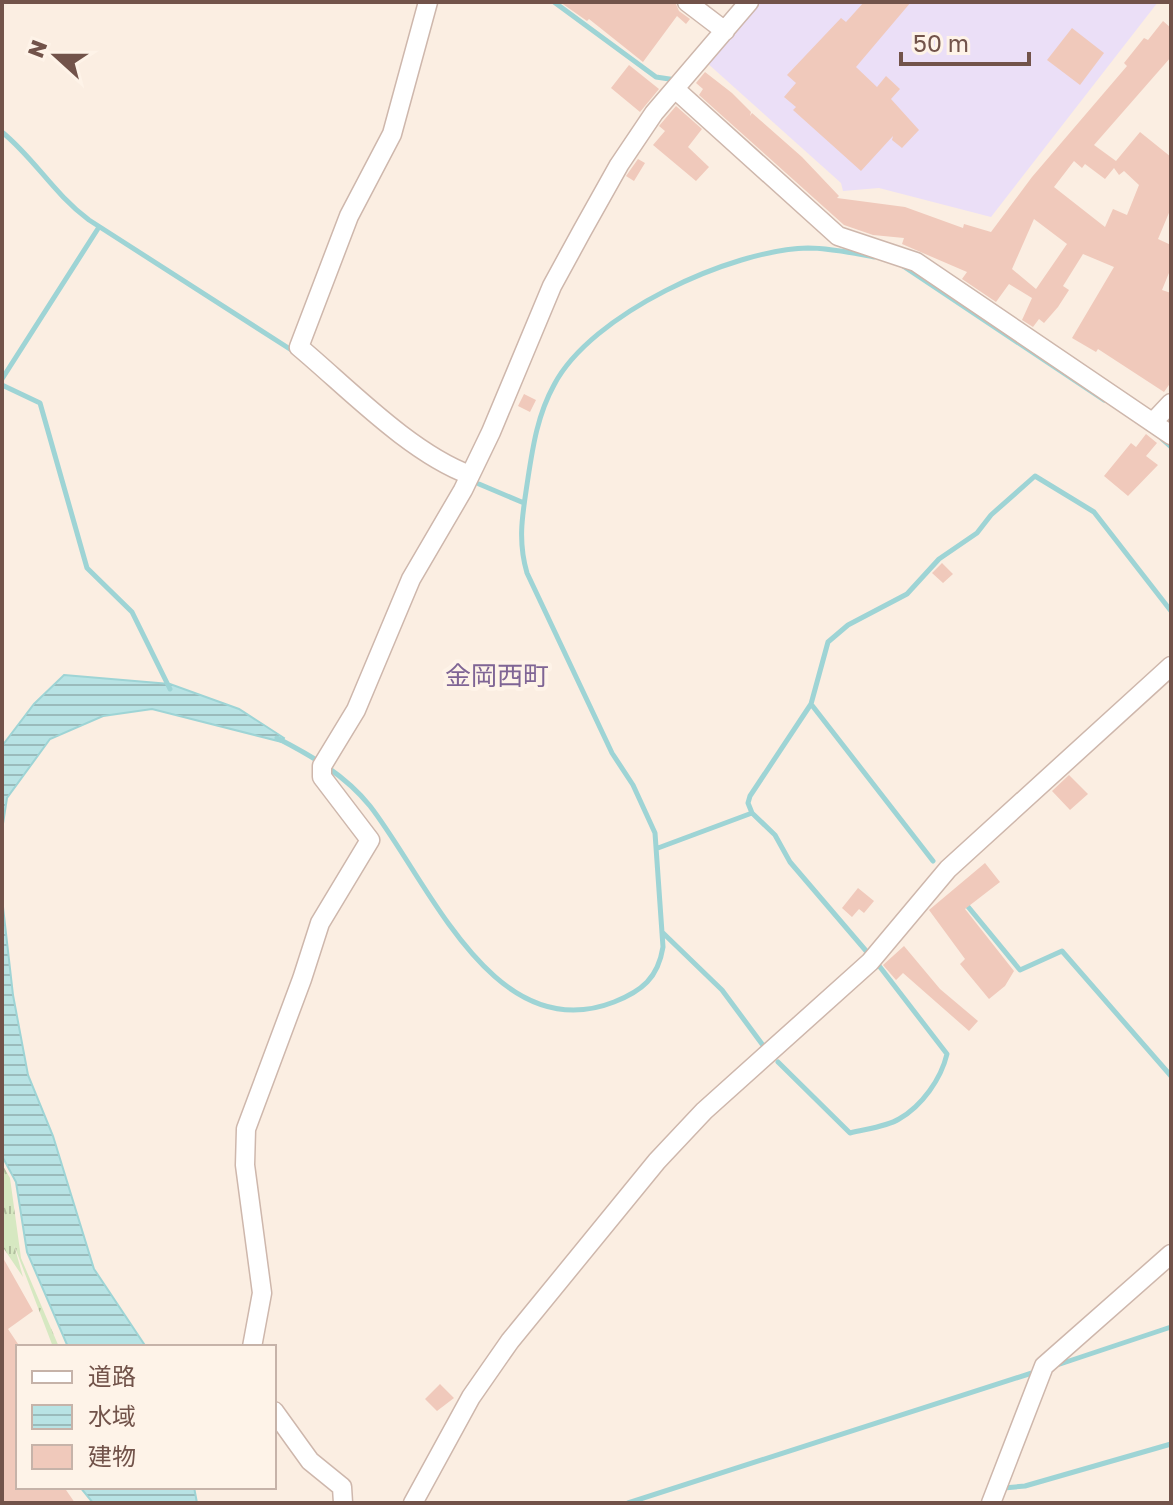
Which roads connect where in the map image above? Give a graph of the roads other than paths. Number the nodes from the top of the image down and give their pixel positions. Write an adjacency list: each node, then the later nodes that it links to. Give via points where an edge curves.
1 (428, 2): 9 (street, via 392,134 349,216 299,347 399,431 454,470)
2 (687, 2): 4 (street)
3 (749, 2): 4 (street)
4 (721, 28): 5 (street)
5 (675, 89): 7 (street, via 838,236 916,262); 9 (street, via 619,165 552,286)
6 (1171, 403): 7 (street)
7 (1155, 420): 8 (street)
8 (1171, 435)
9 (470, 475): 12 (street, via 411,579 356,710 324,762 322,777 370,840 320,923 246,1129 245,1165 262,1293)
10 (1171, 666): 15 (street, via 948,869 870,962 704,1111 657,1161 510,1341 471,1397)
11 (1171, 1254): 16 (street, via 1044,1366)
12 (252, 1345)
13 (276, 1414): 14 (street, via 310,1461 342,1487)
14 (343, 1503)
15 (413, 1503)
16 (991, 1503)

